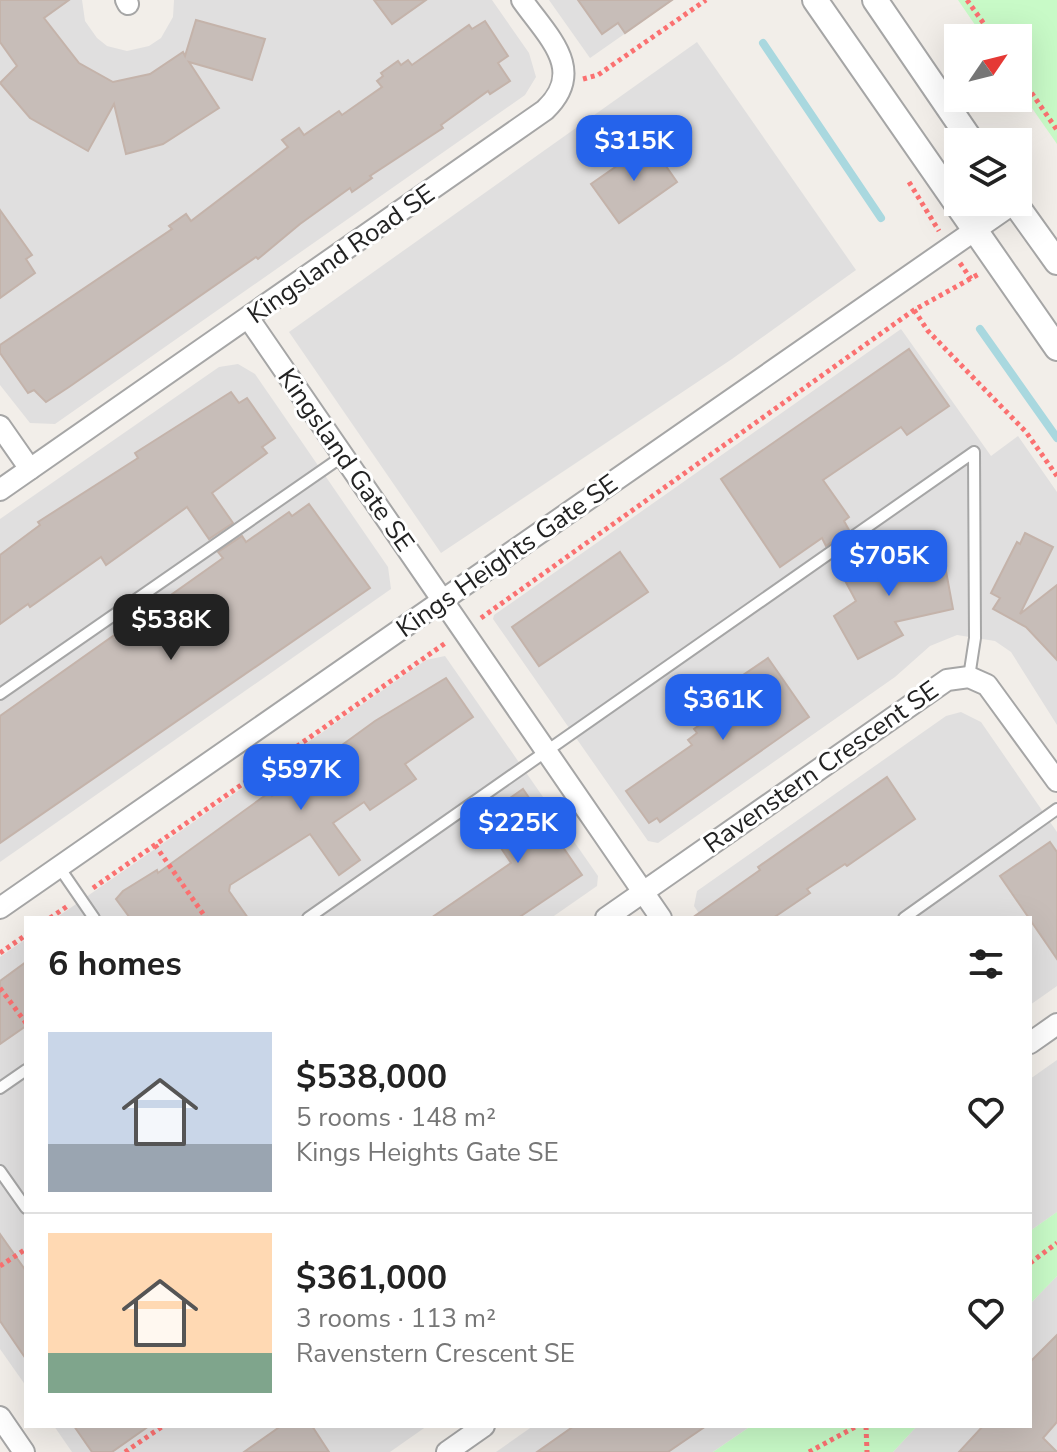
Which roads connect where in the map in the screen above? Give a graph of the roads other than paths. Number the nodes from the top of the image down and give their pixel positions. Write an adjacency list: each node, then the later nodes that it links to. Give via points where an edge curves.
1 (522, 0): 9 (street, Kingsland Road SE, via 564,66 559,96)
2 (815, 0): 7 (street)
3 (875, 0): 4 (street)
4 (962, 128)
5 (994, 216): 7 (street, Kings Heights Gate SE)
6 (1024, 216): 8 (street)
7 (975, 230): 10 (street); 15 (street, Kings Heights Gate SE)
8 (1057, 262)
9 (249, 319): 12 (street, Kingsland Gate SE); 13 (street, Kingsland Road SE)
10 (1057, 348)
11 (0, 426): 13 (street)
12 (343, 456): 15 (street, Kingsland Gate SE); 17 (lane)
13 (30, 469): 14 (street, Kingsland Road SE)
14 (0, 490)
15 (443, 600): 18 (street, Kingsland Gate SE); 21 (street, Kings Heights Gate SE)
16 (969, 677): 18 (lane, via 975,638 974,452); 19 (street, Ravenstern Crescent SE, via 994,692); 22 (street, Ravenstern Crescent SE, via 947,680 924,694)
17 (0, 694)
18 (546, 751): 22 (street, Kingsland Gate SE); 25 (lane)
19 (1057, 781)
20 (1057, 809): 28 (lane)
21 (59, 867): 23 (street, Kings Heights Gate SE); 24 (lane)
22 (642, 892): 26 (street, Ravenstern Crescent SE); 27 (street, Kingsland Gate SE)
23 (0, 908)
24 (93, 916)
25 (311, 916)
26 (609, 916)
27 (660, 916)
28 (907, 916)
29 (1057, 1024): 30 (street)
30 (1032, 1042)
31 (24, 1071): 32 (lane)
32 (0, 1088)
33 (0, 1171): 34 (lane)
34 (24, 1205)
35 (0, 1417): 37 (street)
36 (481, 1428): 38 (street)
37 (24, 1452)
38 (447, 1452)

